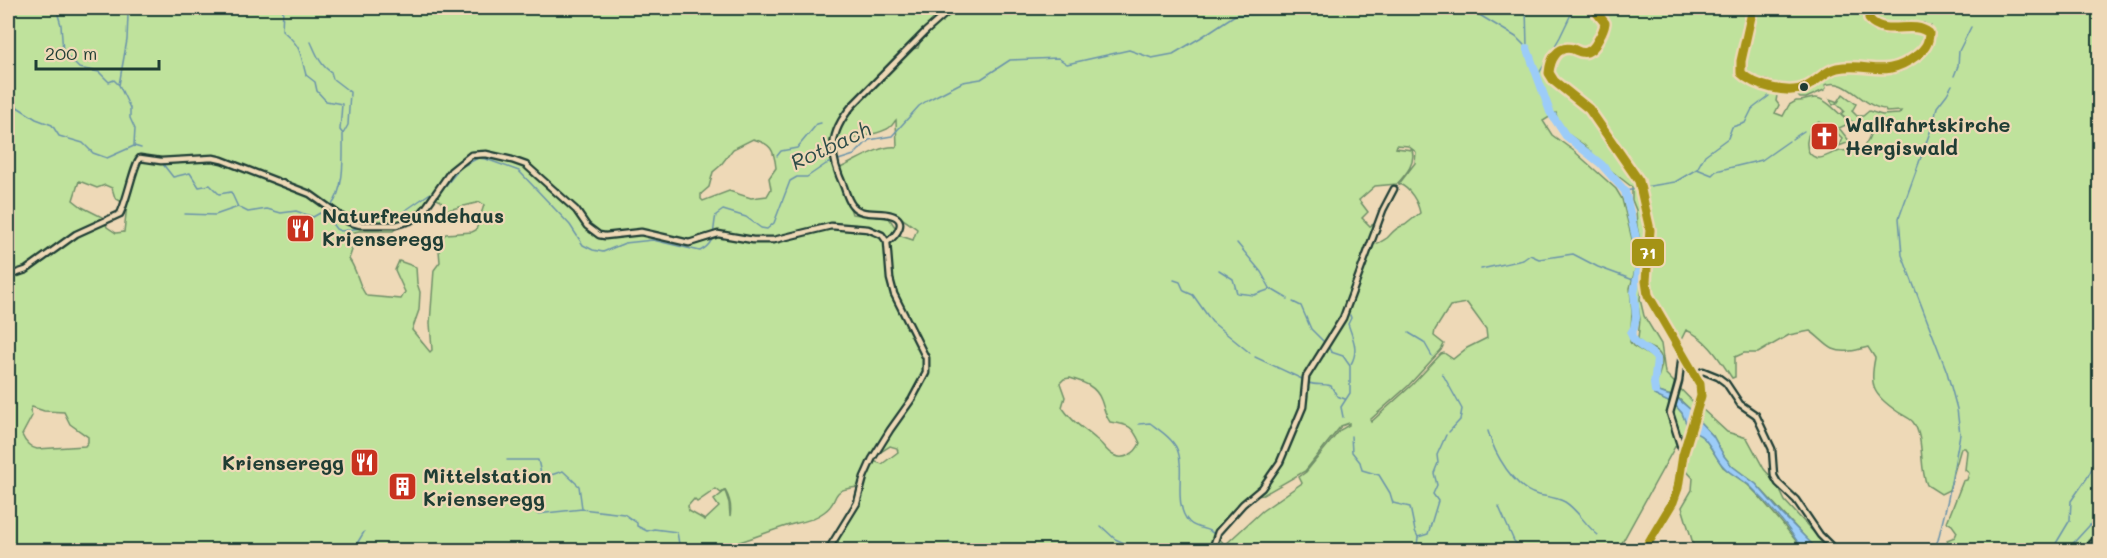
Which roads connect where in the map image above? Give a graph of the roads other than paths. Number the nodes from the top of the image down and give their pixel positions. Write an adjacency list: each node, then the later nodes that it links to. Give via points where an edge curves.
1 (952, 8): 6 (street, via 843,117 834,135 832,143 840,179 852,205 897,218 897,234)
2 (1593, 8): 8 (street, via 1604,21 1603,33 1593,48 1588,52 1567,48 1556,52 1549,73 1588,109 1642,188 1650,230 1646,290)
3 (1753, 8): 4 (street, via 1740,61 1741,73 1752,81 1793,91 1837,68 1898,68 1928,45 1929,33 1923,28 1875,26 1869,19)
4 (1869, 8)
5 (1394, 189): 13 (street, via 1343,318 1306,377 1303,407 1280,462 1262,488 1218,532)
6 (887, 242): 7 (street, via 868,229 831,225 774,240 718,234 689,243 641,232 599,235 526,165 486,154 465,158 450,171 422,213 404,224 353,224 310,194 222,160 141,158 136,161 120,214 76,234 26,270); 12 (street, via 894,294 926,358 926,373 872,459 858,503)
7 (8, 276)
8 (1682, 353): 9 (street); 10 (street, via 1670,413)
9 (1695, 375): 10 (street, via 1701,396); 15 (street, via 1703,371 1718,377 1740,404 1756,415 1771,445 1772,471 1778,483)
10 (1683, 455): 14 (street, via 1673,502)
11 (2100, 536): 16 (street)
12 (828, 550)
13 (1212, 550)
14 (1644, 550)
15 (1835, 550)
16 (2086, 550)

